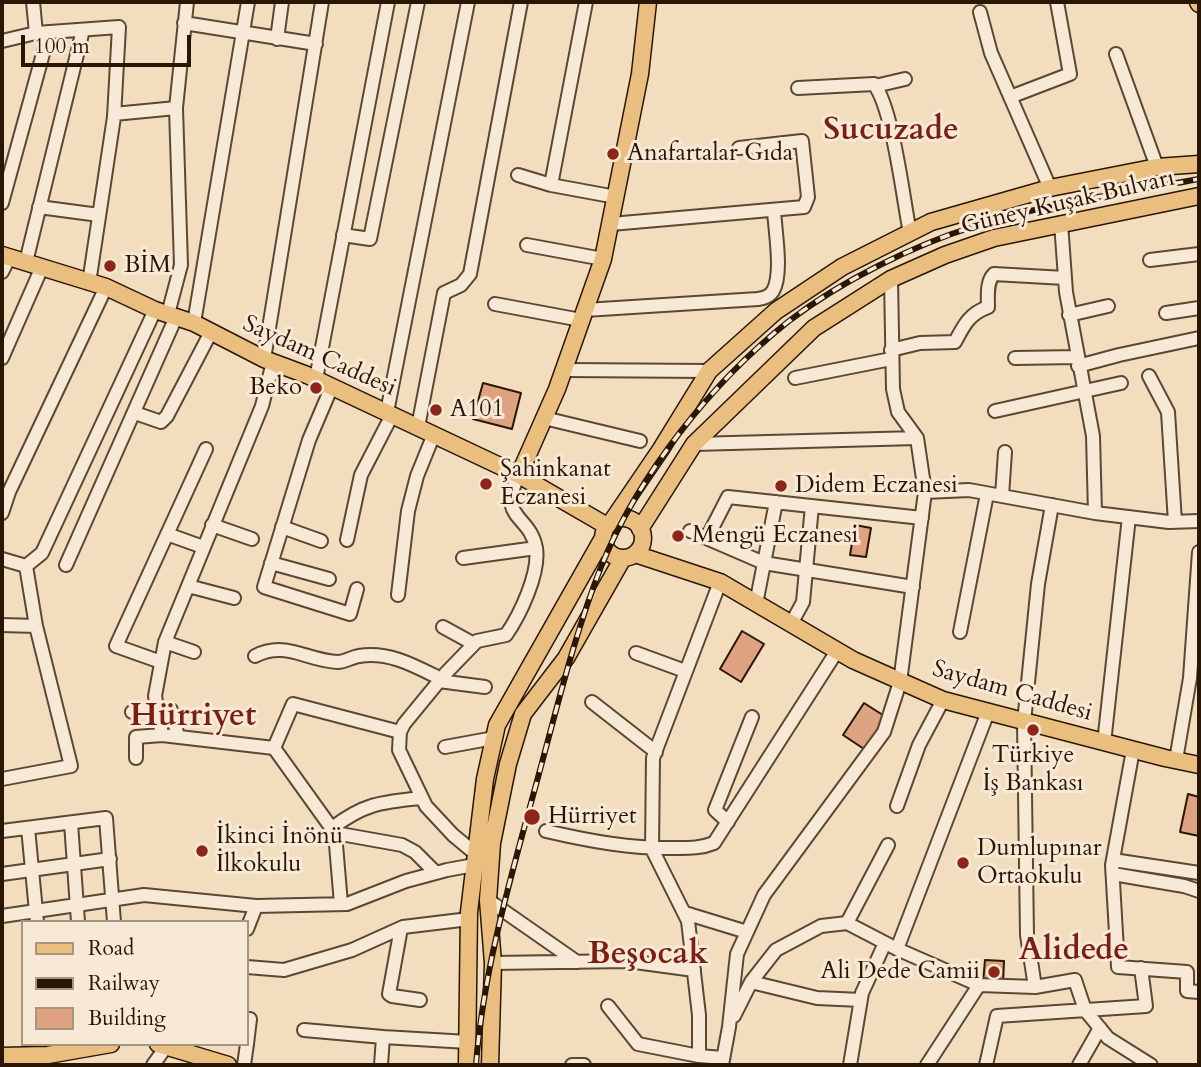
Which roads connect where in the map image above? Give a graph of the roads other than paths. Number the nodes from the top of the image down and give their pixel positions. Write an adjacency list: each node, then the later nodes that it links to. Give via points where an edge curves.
1 (33, 2): 16 (street)
2 (187, 2): 14 (street)
3 (248, 2): 17 (street)
4 (282, 2): 18 (street)
5 (322, 2): 20 (street)
6 (388, 2): 43 (street)
7 (418, 2): 43 (street, via 370,239)
8 (468, 2): 80 (street)
9 (521, 2): 82 (street, via 470,274 461,285 444,293)
10 (586, 2): 32 (street)
11 (648, 2): 35 (main road, via 640,74)
12 (1057, 2): 25 (street, via 1070,74)
13 (980, 12): 25 (street)
14 (184, 23): 17 (street); 26 (street)
15 (83, 30): 16 (street); 27 (street, via 119,27); 37 (street)
16 (43, 33): 19 (street); 36 (street)
17 (244, 34): 18 (street); 62 (street)
18 (276, 38): 20 (street)
19 (2, 41)
20 (316, 44): 68 (street)
21 (1116, 54): 30 (street)
22 (905, 79): 23 (street)
23 (876, 86): 24 (street); 42 (street, via 888,122)
24 (798, 88)
25 (1010, 97): 33 (street)
26 (176, 108): 27 (street); 59 (street, via 181,265)
27 (114, 114): 39 (street)
28 (739, 148): 38 (street, via 802,141 808,197 804,207)
29 (1199, 164): 30 (main road, Güney Kuşak Bulvarı)
30 (1157, 167): 33 (main road, Güney Kuşak Bulvarı)
31 (517, 175): 32 (street)
32 (551, 185): 35 (street)
33 (1050, 188): 42 (main road, Güney Kuşak Bulvarı, via 931,222)
34 (1199, 196): 40 (main road, Güney Kuşak Bulvarı)
35 (616, 197): 41 (main road)
36 (2, 203)
37 (39, 207): 39 (street); 49 (street)
38 (774, 210): 41 (street); 60 (street, via 778,270 768,297)
39 (99, 215): 53 (street)
40 (1061, 223): 51 (street); 52 (main road, Güney Kuşak Bulvarı, via 994,238)
41 (611, 224): 46 (main road)
42 (910, 233): 71 (main road, Güney Kuşak Bulvarı, via 842,267 776,311)
43 (343, 235): 74 (street)
44 (527, 245): 46 (street)
45 (1199, 254): 47 (street)
46 (603, 258): 60 (main road)
47 (1150, 260)
48 (4, 262): 49 (main road, Saydam Caddesi)
49 (26, 262): 50 (main road, Saydam Caddesi)
50 (42, 267): 53 (main road, Saydam Caddesi); 66 (street)
51 (1065, 278): 61 (street); 65 (street, via 994,274 988,307 967,320 955,342 919,343)
52 (891, 279): 65 (street); 86 (main road, Güney Kuşak Bulvarı, via 814,328)
53 (89, 283): 54 (main road, Saydam Caddesi)
54 (106, 287): 59 (main road, Saydam Caddesi); 96 (street)
55 (495, 304): 60 (street)
56 (1108, 306): 61 (street)
57 (1199, 308): 58 (street)
58 (1166, 313)
59 (166, 314): 62 (main road, Saydam Caddesi); 79 (street); 122 (street, via 42,553)
60 (583, 315): 70 (main road)
61 (1069, 315): 69 (street)
62 (194, 323): 63 (main road, Saydam Caddesi)
63 (211, 332): 68 (main road, Saydam Caddesi); 79 (street, via 167,416 161,422)
64 (1199, 338): 69 (street)
65 (891, 355): 73 (street); 84 (street, via 898,412)
66 (2, 358)
67 (1015, 358): 69 (street)
68 (268, 361): 74 (main road, Saydam Caddesi); 102 (street, via 262,407)
69 (1077, 361): 77 (street)
70 (564, 370): 71 (street); 81 (main road)
71 (709, 371): 104 (main road, Güney Kuşak Bulvarı)
72 (1149, 376): 101 (street, via 1168,412)
73 (795, 378)
74 (316, 379): 76 (main road, Saydam Caddesi)
75 (1121, 383): 77 (street)
76 (332, 386): 80 (main road, Saydam Caddesi); 103 (street, via 309,440)
77 (1083, 390): 78 (street); 97 (street, via 1093,436)
78 (995, 411)
79 (135, 413): 120 (street)
80 (390, 413): 82 (main road, Saydam Caddesi); 110 (street, via 361,475)
81 (544, 418): 85 (street); 89 (main road)
82 (418, 427): 83 (main road, Saydam Caddesi)
83 (434, 434): 89 (main road, Saydam Caddesi); 130 (street, via 410,502)
84 (917, 438): 86 (street); 90 (street)
85 (640, 441)
86 (694, 444): 106 (main road, Güney Kuşak Bulvarı)
87 (206, 449): 107 (street)
88 (1005, 452): 92 (street)
89 (519, 475): 104 (main road, Saydam Caddesi); 113 (street, via 510,502)
90 (925, 492): 91 (street); 99 (street)
91 (987, 494): 92 (street); 137 (street)
92 (1002, 496): 94 (street)
93 (776, 502): 95 (street); 108 (street, via 728,497); 119 (street)
94 (1052, 505): 97 (street); 156 (street, via 1038,584)
95 (811, 506): 99 (street); 123 (street)
96 (2, 513)
97 (1095, 513): 98 (street)
98 (1129, 517): 101 (street); 161 (street)
99 (922, 518): 127 (street)
100 (1199, 521): 101 (street)
101 (1175, 522)
102 (212, 525): 109 (street); 112 (street)
103 (282, 527): 111 (street); 118 (street)
104 (607, 528): 106 (main road, via 618,519 631,520); 115 (main road, via 607,550); 160 (main road, Güney Kuşak Bulvarı, via 520,682)
105 (690, 531): 108 (street)
106 (641, 533): 115 (main road, via 639,549); 121 (main road)
107 (167, 534): 112 (street); 144 (street, via 116,646)
108 (707, 538): 119 (street)
109 (252, 539)
110 (347, 540)
111 (321, 541)
112 (203, 547): 126 (street)
113 (536, 548): 116 (street); 139 (street, via 532,584 517,620 506,635)
114 (1199, 552): 128 (street)
115 (629, 556): 121 (main road, Saydam Caddesi); 191 (main road, via 566,657 523,714 492,843)
116 (463, 558)
117 (2, 559): 122 (street)
118 (271, 563): 124 (street); 129 (street, via 264,587 351,614)
119 (764, 563): 123 (street); 132 (street)
120 (66, 565)
121 (671, 565): 125 (main road, Saydam Caddesi)
122 (26, 566): 135 (street)
123 (805, 569): 127 (street); 133 (street, via 803,602)
124 (329, 579)
125 (720, 582): 132 (main road, Saydam Caddesi); 145 (street)
126 (188, 586): 131 (street); 138 (street)
127 (913, 587): 147 (street)
128 (1198, 587): 167 (street, via 1190,678)
129 (357, 589)
130 (398, 595)
131 (234, 598)
132 (757, 604): 133 (main road, Saydam Caddesi)
133 (791, 624): 140 (main road, Saydam Caddesi)
134 (2, 625): 135 (street)
135 (36, 626): 169 (street, via 71,766)
136 (443, 627): 139 (street)
137 (960, 632)
138 (165, 642): 141 (street); 144 (street)
139 (474, 645): 146 (street)
140 (837, 651): 147 (main road, Saydam Caddesi); 173 (street)
141 (194, 652)
142 (636, 653): 145 (street)
143 (255, 656): 146 (street, via 283,649 340,663 380,655)
144 (162, 662): 151 (street)
145 (685, 671): 165 (street)
146 (440, 680): 148 (street); 157 (street)
147 (901, 682): 149 (main road, Saydam Caddesi); 204 (street, via 884,732 764,895)
148 (485, 687)
149 (943, 700): 154 (main road, Saydam Caddesi); 171 (street, via 919,745)
150 (592, 702): 165 (street)
151 (157, 706): 153 (street); 158 (street)
152 (171, 710): 159 (street)
153 (132, 712)
154 (988, 712): 156 (main road, Saydam Caddesi); 206 (street)
155 (752, 717): 173 (street, via 715,810)
156 (1024, 722): 161 (main road, Saydam Caddesi); 214 (street, via 1027,935)
157 (400, 732): 163 (street, via 293,704); 170 (street, via 399,750)
158 (162, 735): 159 (street); 166 (street, via 136,737)
159 (178, 736): 163 (street)
160 (494, 738): 162 (street); 181 (main road, Güney Kuşak Bulvarı)
161 (1104, 743): 164 (main road, Saydam Caddesi)
162 (445, 747)
163 (274, 748): 176 (street)
164 (1133, 750): 167 (main road, Saydam Caddesi); 182 (street)
165 (656, 751): 179 (street)
166 (136, 758)
167 (1176, 760): 168 (main road, Saydam Caddesi)
168 (1199, 765)
169 (2, 779)
170 (422, 798): 176 (street, via 364,807); 181 (street)
171 (897, 806)
172 (71, 822): 174 (street); 180 (street, via 106,818); 183 (street)
173 (728, 822): 179 (street, via 714,843 705,847)
174 (28, 828): 175 (street); 184 (street)
175 (2, 831)
176 (333, 831): 185 (street, via 402,845); 192 (street)
177 (546, 831): 179 (street)
178 (888, 845): 201 (street)
179 (652, 849): 195 (street)
180 (110, 859): 183 (street); 190 (street)
181 (475, 860): 185 (street); 198 (main road, Güney Kuşak Bulvarı)
182 (1113, 860): 186 (street); 188 (street)
183 (74, 864): 184 (street); 193 (street)
184 (32, 870): 187 (street); 197 (street)
185 (436, 873): 192 (street)
186 (1199, 873)
187 (2, 874)
188 (1113, 874): 189 (street); 210 (street, via 1118,967)
189 (1199, 891)
190 (113, 900): 193 (street); 194 (street, via 144,895); 200 (street)
191 (488, 900): 207 (street); 208 (main road)
192 (341, 904): 194 (street)
193 (77, 905): 197 (street); 199 (street)
194 (256, 906): 202 (street)
195 (685, 914): 204 (street); 211 (street)
196 (2, 916): 197 (street)
197 (37, 916)
198 (468, 919): 203 (street); 226 (main road, Güney Kuşak Bulvarı)
199 (78, 920)
200 (114, 920)
201 (847, 923): 205 (street); 212 (street, via 821,926 776,950)
202 (248, 926)
203 (401, 928): 209 (street, via 352,950 284,970); 216 (street, via 389,994)
204 (747, 932): 221 (street, via 737,954)
205 (884, 943): 206 (street); 217 (street)
206 (897, 950): 213 (street)
207 (577, 962): 208 (street); 211 (street, via 628,961)
208 (494, 963): 241 (main road)
209 (248, 967)
210 (1141, 968): 215 (street, via 1187,972 1187,990); 219 (street, via 1146,1006)
211 (694, 970): 233 (street)
212 (751, 982): 217 (street, via 817,998); 221 (street)
213 (979, 985): 214 (street); 246 (street)
214 (1035, 987): 219 (street, via 1075,980)
215 (1199, 992)
216 (420, 1000)
217 (861, 1000): 245 (street)
218 (608, 1006): 233 (street, via 638,1044)
219 (1086, 1010): 222 (street); 247 (street, via 997,1016)
220 (250, 1019): 224 (street)
221 (729, 1027): 235 (street)
222 (1100, 1028): 248 (street); 249 (street)
223 (304, 1030): 225 (street)
224 (248, 1036)
225 (383, 1037): 226 (street); 239 (street)
226 (468, 1042): 240 (main road, Güney Kuşak Bulvarı)
227 (88, 1046): 231 (main road)
228 (163, 1046): 236 (street)
229 (166, 1046): 234 (main road)
230 (247, 1046): 238 (street)
231 (49, 1055): 232 (main road)
232 (2, 1056)
233 (699, 1056): 235 (street); 244 (street)
234 (186, 1059): 237 (main road)
235 (723, 1062)
236 (153, 1065)
237 (228, 1065)
238 (244, 1065)
239 (381, 1065)
240 (467, 1065)
241 (491, 1065)
242 (572, 1065): 243 (street)
243 (584, 1065)
244 (686, 1065)
245 (850, 1065)
246 (927, 1065)
247 (986, 1065)
248 (1079, 1065)
249 (1151, 1065)

